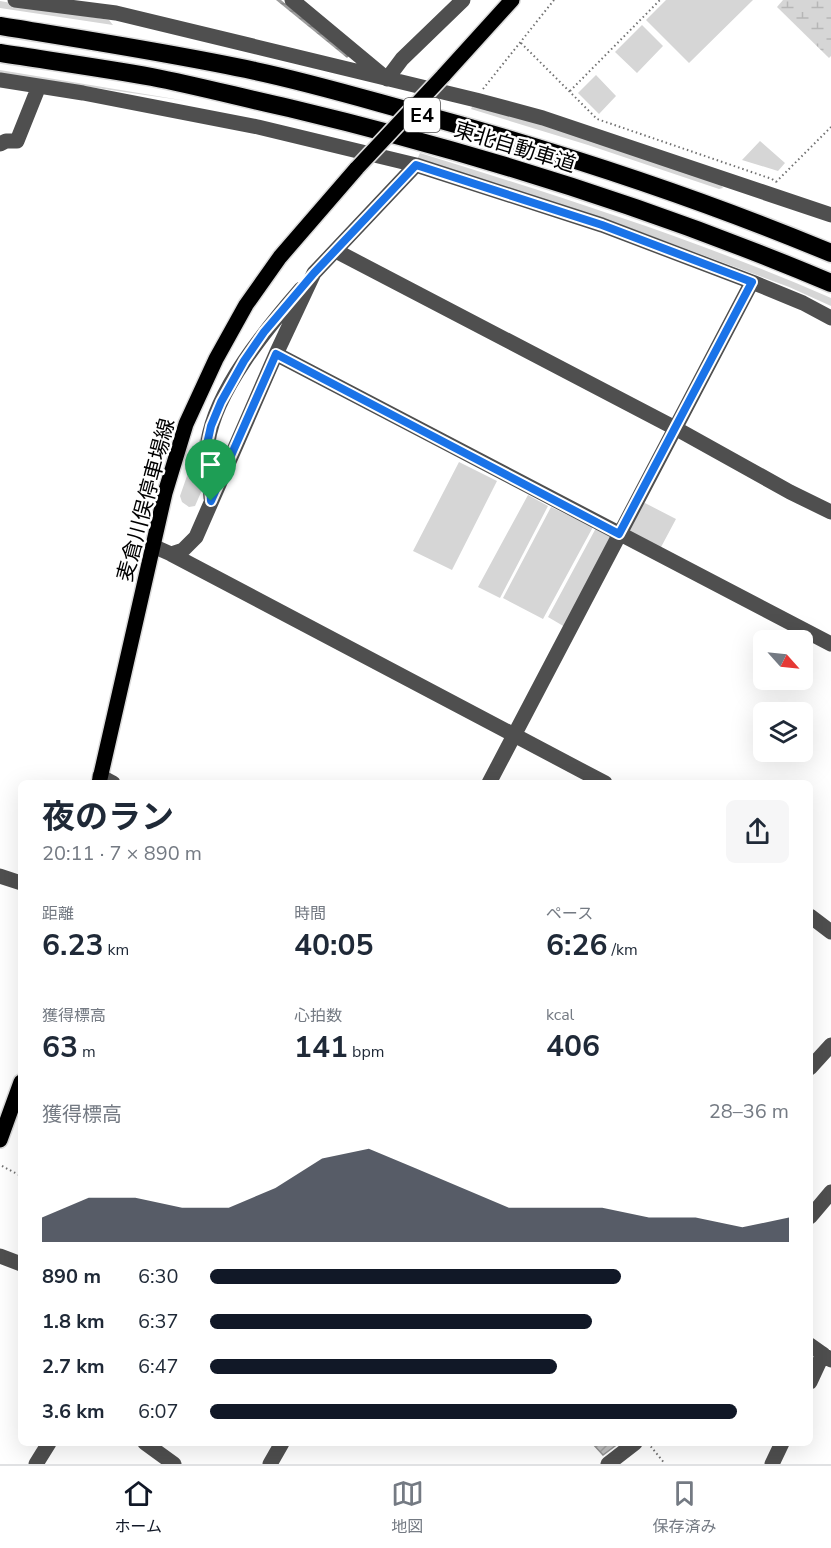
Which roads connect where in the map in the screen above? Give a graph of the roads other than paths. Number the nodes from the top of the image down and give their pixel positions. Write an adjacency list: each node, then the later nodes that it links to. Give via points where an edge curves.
1 (15, 0): 5 (street)
2 (292, 0): 8 (street)
3 (462, 0): 8 (street)
4 (512, 0): 25 (main road, 麦倉川俣停車場線, bridge, via 357,168 280,257 246,305 186,424)
5 (118, 6): 8 (street)
6 (0, 26): 15 (highway, 東北自動車道 / E4, via 258,72 490,133 626,175)
7 (0, 53): 18 (highway, 東北自動車道 / E4, via 164,80 346,122 469,156 616,201)
8 (387, 79): 13 (street, via 553,121 775,188)
9 (0, 80): 10 (street)
10 (39, 86): 11 (street, via 17,141); 12 (street, via 258,127)
11 (0, 144)
12 (416, 165): 14 (street); 17 (street, via 602,225)
13 (831, 215)
14 (336, 251): 16 (street); 21 (street)
15 (831, 253)
16 (314, 273): 20 (street); 22 (street, via 264,332 221,402 207,444)
17 (752, 282): 19 (street); 21 (street)
18 (831, 283)
19 (831, 318)
20 (276, 354): 22 (street); 24 (street)
21 (675, 428): 23 (street); 24 (street)
22 (211, 501): 26 (street, via 196,537 183,550)
23 (831, 512)
24 (619, 534): 27 (street); 28 (street)
25 (153, 546): 26 (street); 29 (main road, 麦倉川俣停車場線)
26 (171, 554): 28 (street)
27 (831, 644)
28 (515, 735): 30 (street); 31 (street)
29 (104, 780)
30 (491, 780)
31 (598, 780)
32 (0, 876): 33 (street)
33 (18, 882)
34 (813, 918): 35 (street)
35 (831, 932)
36 (831, 1047): 37 (street)
37 (813, 1065)
38 (18, 1090): 39 (main road)
39 (0, 1140)
40 (831, 1192): 41 (street)
41 (813, 1213)
42 (0, 1256): 43 (street)
43 (18, 1263)
44 (821, 1353): 45 (street)
45 (813, 1374)
46 (47, 1446): 51 (street)
47 (149, 1446): 52 (street)
48 (280, 1446): 53 (street)
49 (631, 1446): 54 (street)
50 (781, 1446): 55 (street)
51 (36, 1464)
52 (174, 1464)
53 (270, 1464)
54 (608, 1464)
55 (772, 1464)

